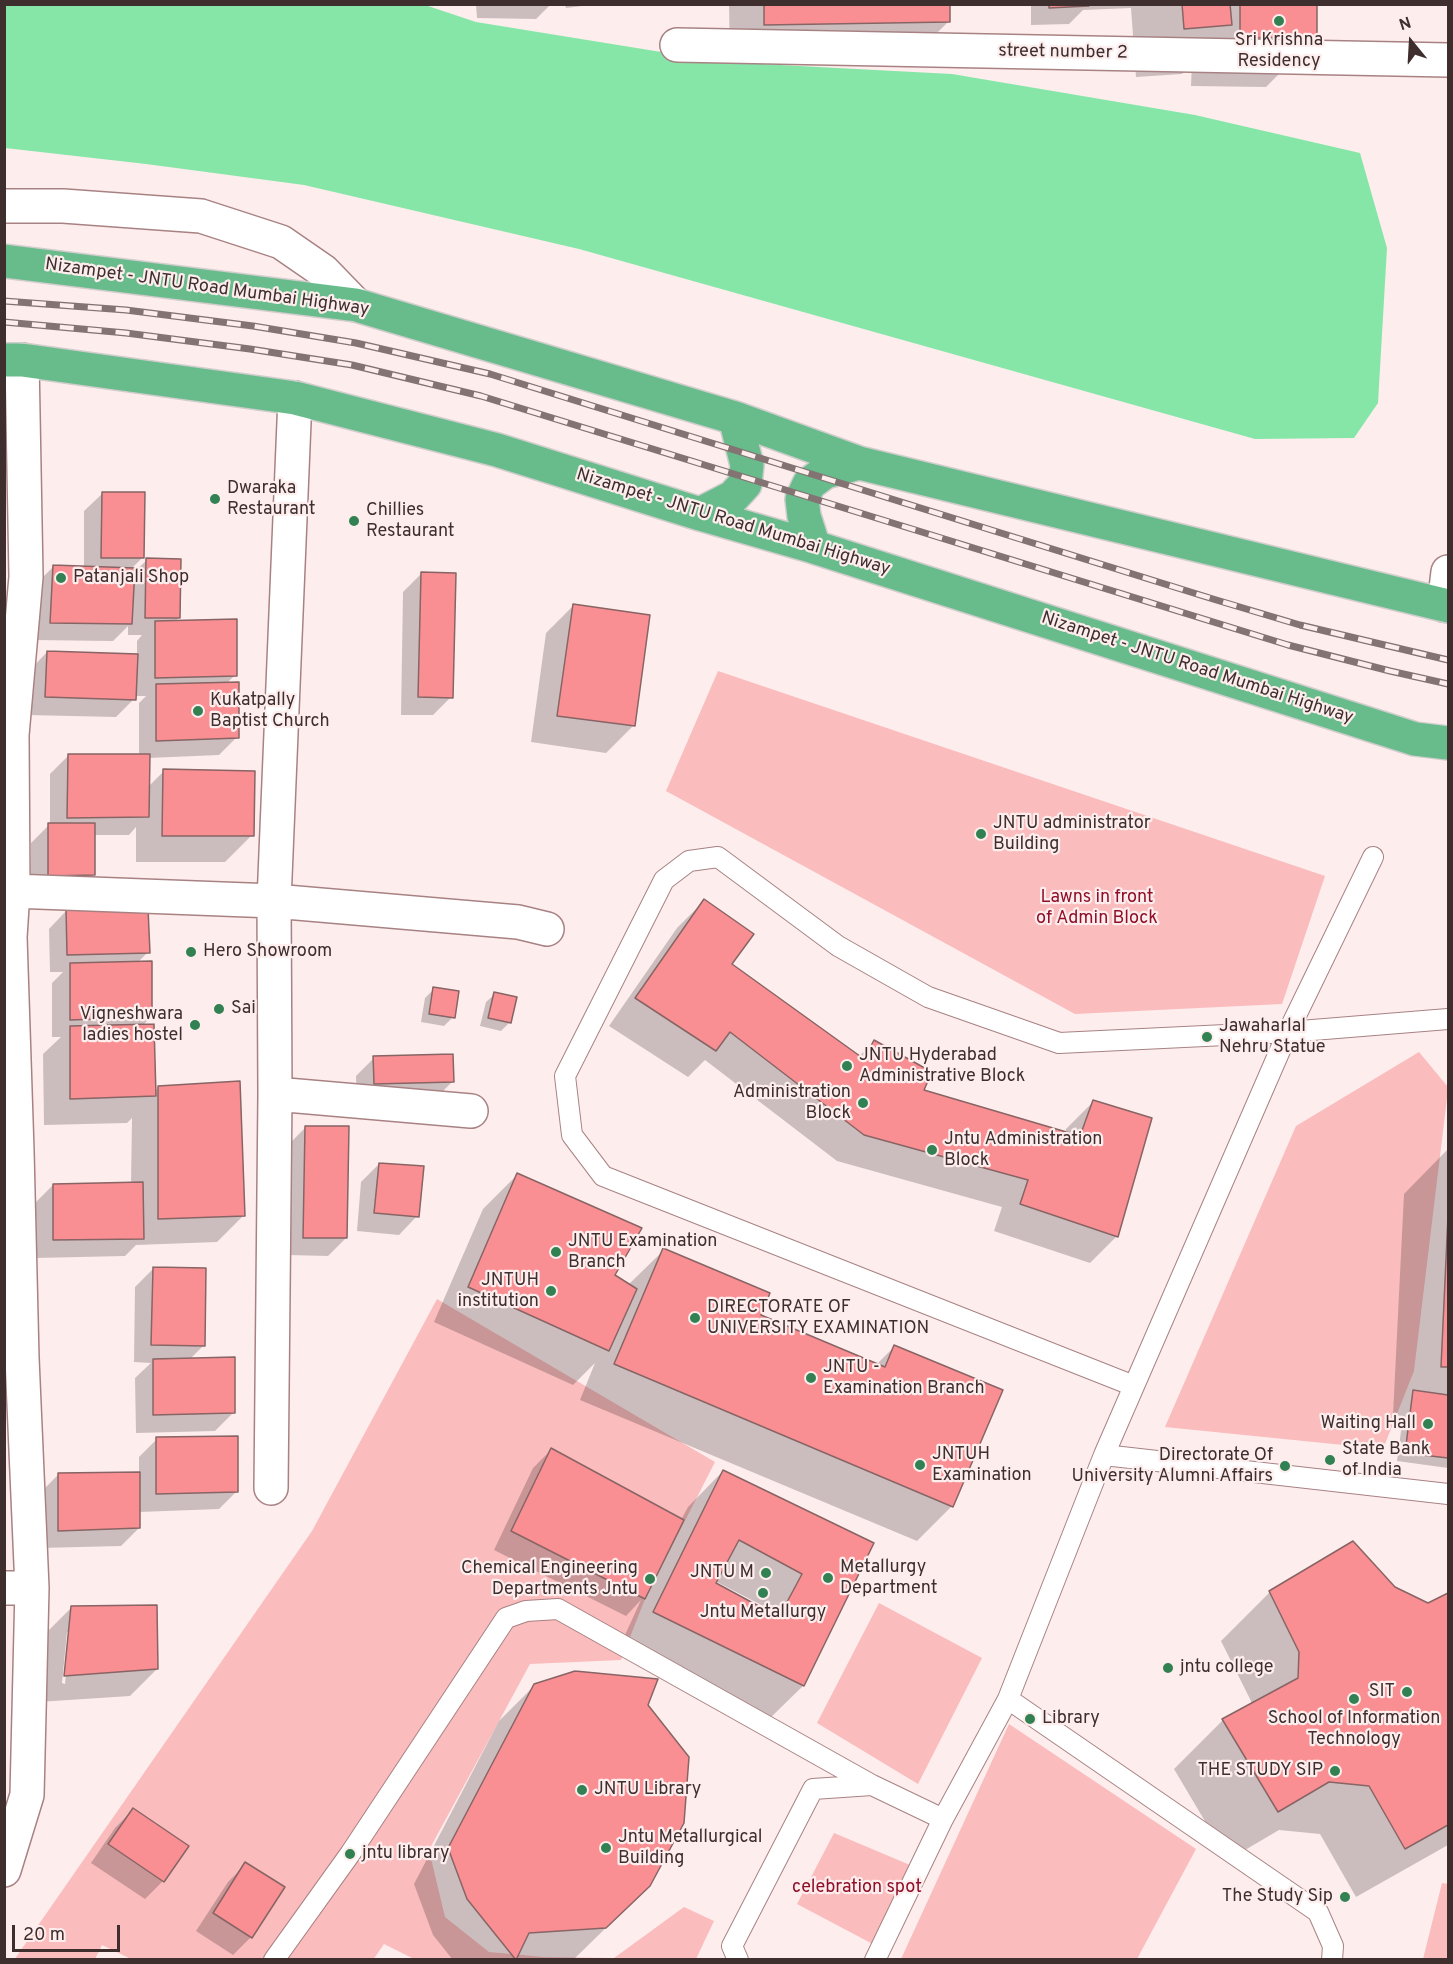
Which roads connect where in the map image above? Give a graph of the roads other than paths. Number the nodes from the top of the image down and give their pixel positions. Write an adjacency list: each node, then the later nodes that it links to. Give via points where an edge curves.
1 (677, 45): 2 (street, street number 2)
2 (1449, 60)
3 (4, 206): 5 (street, via 201,216 281,242 323,271)
4 (4, 261): 5 (highway, Nizampet - JNTU Road Mumbai Highway)
5 (356, 305): 8 (highway, Nizampet - JNTU Road Mumbai Highway)
6 (10, 361): 7 (highway, Nizampet - JNTU Road Mumbai Highway); 14 (street, via 26,577)
7 (294, 398): 10 (highway, Nizampet - JNTU Road Mumbai Highway, via 497,450); 18 (street)
8 (735, 418): 9 (highway, Nizampet - JNTU Road Mumbai Highway); 10 (highway, via 747,465 745,484 734,497)
9 (859, 463): 11 (highway, via 825,472 809,484 802,499); 13 (highway, Nizampet - JNTU Road Mumbai Highway)
10 (700, 514): 11 (highway, Nizampet - JNTU Road Mumbai Highway)
11 (814, 547): 15 (highway, Nizampet - JNTU Road Mumbai Highway, via 1415,739)
12 (1449, 572): 13 (street)
13 (1447, 605)
14 (8, 734): 17 (street)
15 (1449, 743)
16 (1373, 857): 22 (lane)
17 (13, 891): 18 (street); 20 (street)
18 (274, 901): 19 (street, via 518,922); 23 (street)
19 (547, 929)
20 (7, 937): 25 (street)
21 (1449, 1019): 22 (lane)
22 (1288, 1032): 27 (lane); 27 (lane, via 1059,1043 928,997 838,946 718,857 689,861 664,880 565,1076 572,1135 603,1176)
23 (275, 1094): 24 (street); 29 (street)
24 (471, 1111)
25 (11, 1151): 26 (street)
26 (13, 1358): 31 (street)
27 (1134, 1386): 28 (lane)
28 (1104, 1455): 30 (lane); 32 (lane)
29 (271, 1488)
30 (1449, 1494)
31 (18, 1588): 34 (street)
32 (1008, 1699): 35 (lane); 40 (lane, via 1318,1912 1333,1947)
33 (872, 1785): 35 (lane); 37 (lane, via 558,1609 526,1611 506,1617 350,1854); 38 (lane, via 813,1789 732,1946)
34 (16, 1795): 36 (street)
35 (944, 1819): 39 (lane)
36 (4, 1870)
37 (274, 1959)
38 (738, 1959)
39 (875, 1959)
40 (1332, 1959)

